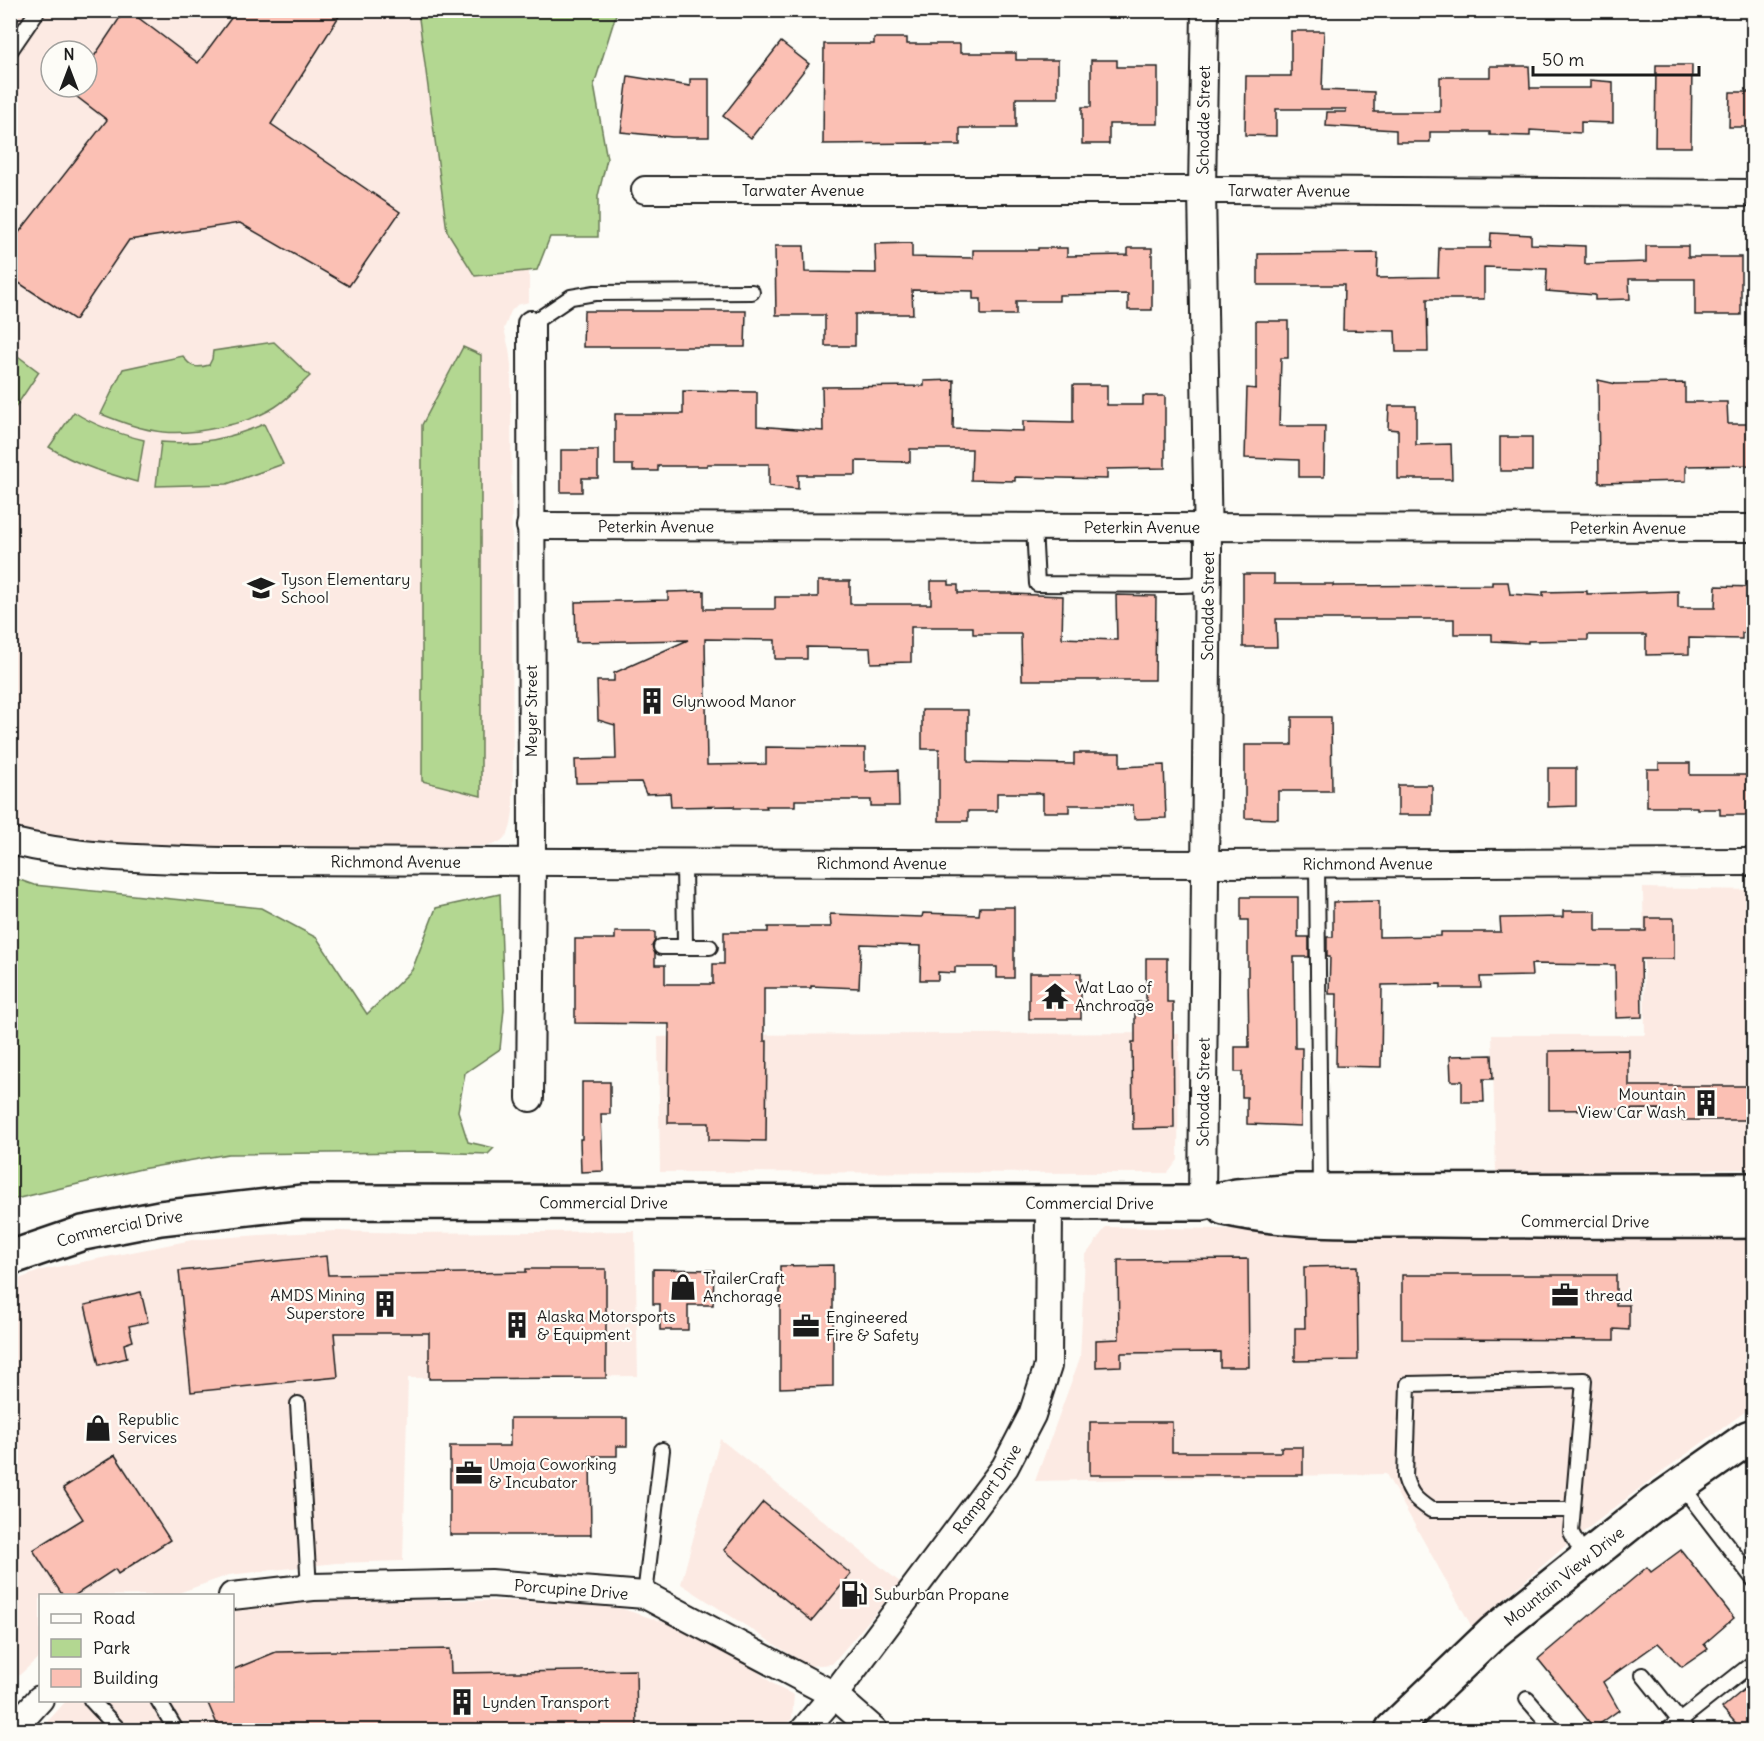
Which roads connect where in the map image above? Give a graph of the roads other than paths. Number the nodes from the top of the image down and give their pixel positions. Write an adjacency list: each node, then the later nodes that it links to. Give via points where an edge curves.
1 (38, 10): 3 (lane)
2 (1205, 10): 5 (street, Schodde Street)
3 (10, 51)
4 (645, 190): 5 (street, Tarwater Avenue)
5 (1202, 190): 6 (street, Tarwater Avenue); 11 (street, Schodde Street)
6 (1754, 194)
7 (752, 292): 8 (lane, via 595,293 571,297)
8 (531, 324): 9 (street, Meyer Street)
9 (530, 526): 10 (street, Peterkin Avenue); 15 (street, Meyer Street)
10 (1034, 527): 11 (street, Peterkin Avenue); 13 (lane, via 1037,584)
11 (1208, 527): 12 (street, Peterkin Avenue); 13 (street, Schodde Street)
12 (1754, 528)
13 (1207, 584): 19 (street, Schodde Street)
14 (10, 841): 15 (street, Richmond Avenue, via 119,857)
15 (532, 861): 16 (street, Richmond Avenue); 23 (street, Meyer Street)
16 (684, 862): 19 (street, Richmond Avenue); 21 (lane)
17 (1754, 862): 18 (street, Richmond Avenue)
18 (1317, 863): 19 (street, Richmond Avenue); 24 (lane)
19 (1206, 864): 27 (street, Schodde Street)
20 (661, 947): 21 (lane)
21 (685, 947): 22 (lane)
22 (710, 947)
23 (530, 1098)
24 (1320, 1190): 25 (main road, Commercial Drive); 27 (main road, Commercial Drive, via 1261,1193)
25 (1754, 1190)
26 (1049, 1202): 27 (main road, Commercial Drive); 29 (main road, Commercial Drive, via 303,1202 160,1218 83,1233); 42 (street, Rampart Drive, via 1048,1366 1032,1415 1005,1467)
27 (1202, 1203): 28 (main road, Commercial Drive, via 1252,1214 1319,1219)
28 (1754, 1221)
29 (10, 1258)
30 (298, 1404): 37 (lane)
31 (1752, 1435): 33 (main road, Mountain View Drive)
32 (662, 1450): 38 (lane)
33 (1681, 1485): 35 (main road, Mountain View Drive); 36 (lane)
34 (1573, 1510): 34 (lane, via 1584,1380 1408,1384 1405,1477 1409,1492 1431,1510); 35 (lane, via 1571,1532)
35 (1585, 1559): 53 (main road, Mountain View Drive, via 1494,1632)
36 (1754, 1580)
37 (309, 1588): 38 (street, Porcupine Drive, via 491,1583); 39 (street, Porcupine Drive)
38 (645, 1594): 42 (street, Porcupine Drive)
39 (234, 1596)
40 (1754, 1662): 47 (lane)
41 (1642, 1675): 47 (lane)
42 (834, 1695): 51 (street, Rampart Drive); 52 (street, Porcupine Drive)
43 (1527, 1699): 54 (lane)
44 (39, 1700): 48 (street)
45 (92, 1702): 49 (lane)
46 (159, 1702): 50 (lane)
47 (1683, 1726): 55 (lane)
48 (19, 1728)
49 (119, 1731)
50 (176, 1731)
51 (804, 1731)
52 (874, 1731)
53 (1392, 1731)
54 (1554, 1731)
55 (1668, 1731)

